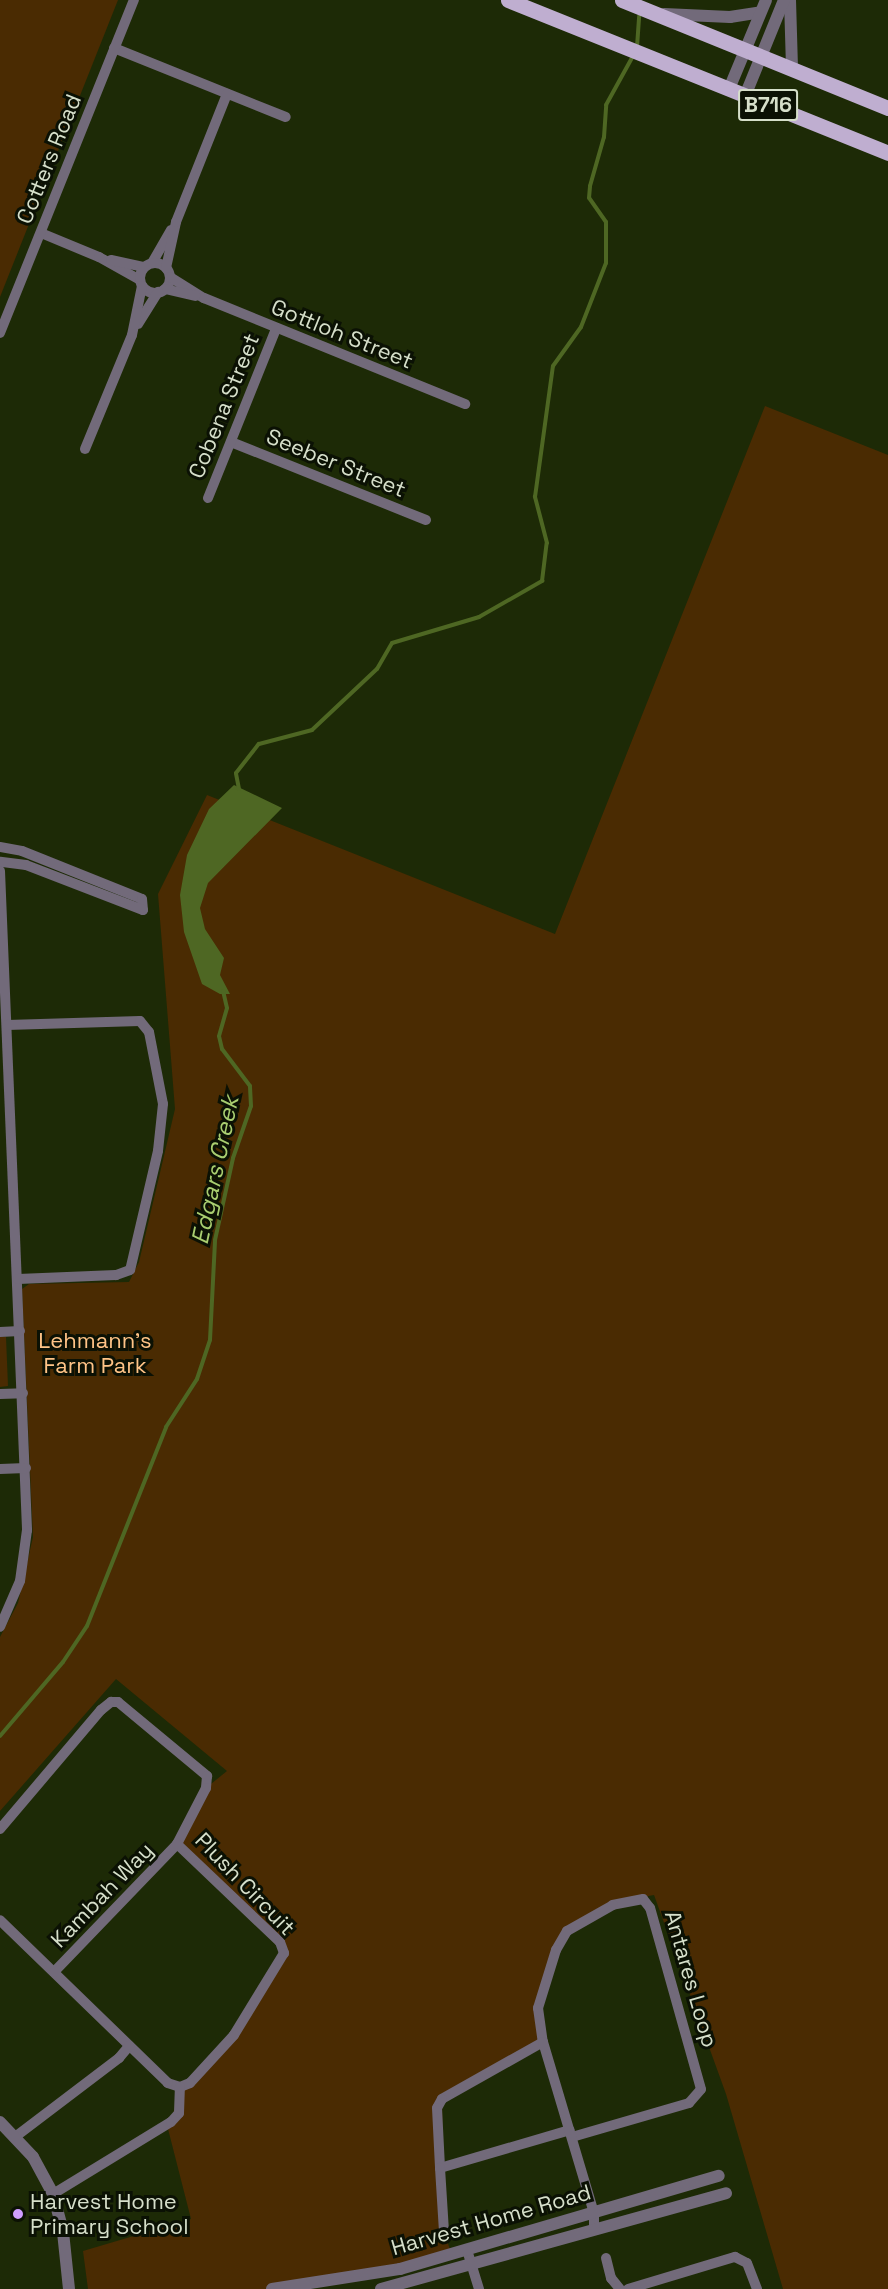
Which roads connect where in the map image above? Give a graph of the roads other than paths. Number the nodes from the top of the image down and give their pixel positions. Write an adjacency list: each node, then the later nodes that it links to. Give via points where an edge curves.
1 (134, 0): 9 (street, Cotters Road)
2 (508, 0): 13 (main road, B716)
3 (622, 0): 8 (main road, B716)
4 (765, 0): 7 (street)
5 (784, 0): 11 (street)
6 (790, 0): 12 (street)
7 (760, 12): 8 (street, via 730,17); 10 (street)
8 (657, 14): 10 (main road, B716)
9 (114, 48): 14 (street); 20 (street, Cotters Road)
10 (745, 49): 11 (main road, B716); 13 (street)
11 (761, 56): 12 (main road, B716); 15 (street)
12 (792, 69): 16 (main road, B716)
13 (729, 89): 15 (main road, B716)
14 (227, 94): 17 (street); 19 (street)
15 (745, 96): 18 (main road, B716)
16 (888, 108)
17 (286, 117)
18 (888, 153)
19 (176, 222): 22 (street); 23 (street)
20 (40, 234): 21 (street); 28 (street, Cotters Road)
21 (99, 257): 22 (street); 24 (street)
22 (148, 265): 23 (street, Gottloh Street); 24 (street)
23 (168, 272): 25 (street); 26 (street, Gottloh Street)
24 (141, 283): 25 (street, Gottloh Street); 29 (street)
25 (162, 291): 26 (street, Gottloh Street); 29 (street)
26 (204, 298): 27 (street, Gottloh Street)
27 (276, 328): 30 (street, Gottloh Street); 31 (street, Cobena Street)
28 (0, 333)
29 (132, 334): 32 (street)
30 (465, 404)
31 (231, 442): 33 (street, Cobena Street); 34 (street, Seeber Street)
32 (86, 449)
33 (208, 498)
34 (426, 520)
35 (0, 847): 38 (street, via 22,851)
36 (0, 862): 39 (street, via 26,865)
37 (0, 871): 40 (street)
38 (91, 879): 39 (street); 39 (street, via 142,900 143,910)
39 (87, 890)
40 (3, 996): 41 (street)
41 (7, 1025): 42 (street); 42 (street, via 140,1021 150,1032 163,1104 158,1151 130,1270 116,1275)
42 (18, 1279): 43 (street)
43 (20, 1331): 44 (street); 45 (street)
44 (0, 1332)
45 (22, 1393): 46 (street); 47 (street)
46 (0, 1394)
47 (26, 1468): 48 (street); 49 (street, via 26,1547 14,1597)
48 (0, 1469)
49 (0, 1627)
50 (0, 1829): 51 (street, Plush Circuit, via 106,1705 115,1701 207,1776 208,1784)
51 (177, 1844): 53 (street, Kambah Way); 56 (street, Plush Circuit, via 280,1942 284,1953 234,2035 190,2083)
52 (0, 1920): 53 (street)
53 (54, 1972): 55 (street)
54 (543, 2042): 58 (street, Antares Loop); 58 (street, Antares Loop, via 538,2008 561,1940 577,1923 628,1899 643,1899 651,1908 701,2089 689,2103); 60 (street, via 441,2099 437,2108)
55 (129, 2046): 56 (street, via 168,2083); 59 (street, via 119,2058)
56 (180, 2087): 63 (street, via 179,2113 171,2122)
57 (0, 2122): 59 (street)
58 (571, 2133): 60 (street); 64 (street, Antares Loop)
59 (15, 2137): 63 (street, via 33,2157)
60 (440, 2168): 66 (street)
61 (719, 2176): 64 (street, Harvest Home Road)
62 (726, 2193): 65 (street, Harvest Home Road)
63 (53, 2194): 70 (street, via 63,2232)
64 (594, 2213): 65 (street, Antares Loop); 67 (street, Harvest Home Road)
65 (594, 2230): 69 (street, Harvest Home Road)
66 (444, 2232)
67 (467, 2250): 69 (street); 71 (street, Harvest Home Road, via 400,2269)
68 (606, 2259): 74 (street, via 611,2278)
69 (472, 2266): 72 (street, Harvest Home Road); 73 (street)
70 (69, 2289)
71 (272, 2289)
72 (381, 2289)
73 (479, 2289)
74 (620, 2289)
75 (628, 2289): 76 (street, via 735,2257 747,2263)
76 (757, 2289)

